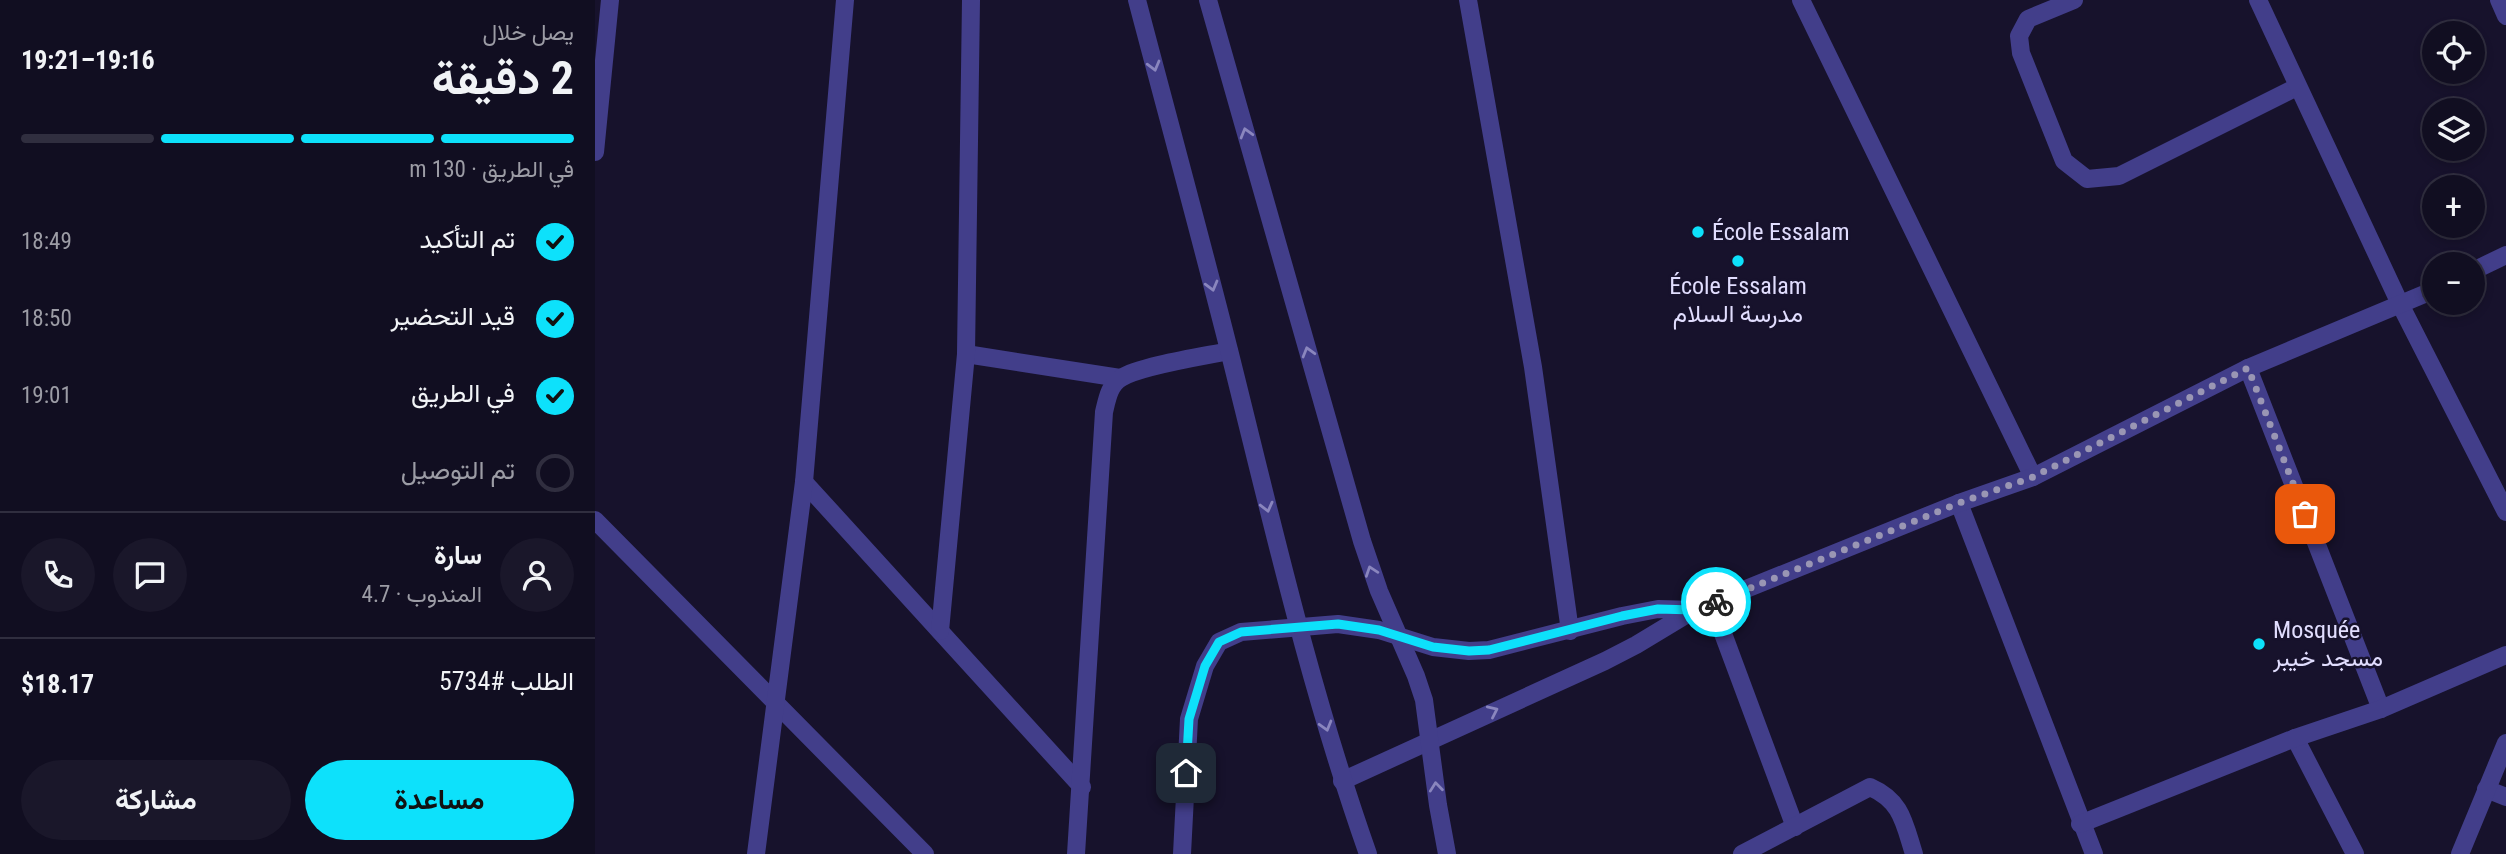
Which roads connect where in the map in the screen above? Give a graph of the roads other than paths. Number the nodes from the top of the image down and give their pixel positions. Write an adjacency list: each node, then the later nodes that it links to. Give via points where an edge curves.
1 (610, 0): 13 (street)
2 (845, 0): 23 (street)
3 (971, 0): 19 (street)
4 (1137, 0): 18 (street, one-way to 18)
5 (1208, 0): 32 (street, one-way to 5, via 1362,541)
6 (1468, 0): 31 (street, via 1533,366)
7 (1801, 0): 22 (street)
8 (2074, 0): 12 (street, via 2028,19 2019,36 2021,53 2064,161 2087,179 2119,176)
9 (2258, 0): 12 (street)
10 (2499, 0): 11 (street)
11 (2506, 16)
12 (2297, 86): 17 (street)
13 (595, 152)
14 (2506, 255): 15 (street)
15 (2485, 265)
16 (2422, 296): 17 (street)
17 (2401, 306): 20 (street); 25 (street)
18 (1229, 351): 21 (street); 29 (street, one-way to 29)
19 (967, 354): 21 (street); 30 (street)
20 (2248, 368): 22 (street); 35 (street)
21 (1120, 378): 40 (street, via 1110,391 1104,412)
22 (2033, 477): 24 (street)
23 (804, 482): 30 (street); 34 (street)
24 (1959, 503): 27 (street); 43 (street)
25 (2506, 512)
26 (595, 520): 34 (street)
27 (1712, 604): 28 (street); 44 (street)
28 (1694, 610): 31 (street, via 1658,609); 37 (street, one-way to 28, via 1626,650)
29 (1297, 627): 32 (street, via 1359,626); 39 (street, one-way to 39); 48 (street, via 1241,632 1219,642 1205,666 1189,719)
30 (940, 631): 40 (street)
31 (1570, 631): 32 (street, via 1469,651)
32 (1399, 637): 37 (street, via 1424,700)
33 (2506, 655): 35 (street)
34 (775, 700): 45 (street); 46 (street)
35 (2381, 709): 36 (street)
36 (2295, 738): 43 (street); 54 (street)
37 (1430, 742): 39 (street); 50 (street, one-way to 37)
38 (2506, 743): 41 (street)
39 (1342, 781): 49 (street)
40 (1082, 787): 47 (street)
41 (2486, 789): 42 (street); 55 (street)
42 (2506, 797)
43 (2080, 824): 53 (street)
44 (1795, 827): 51 (street); 52 (street, via 1870,786 1899,809)
45 (756, 854)
46 (925, 854)
47 (1076, 854)
48 (1182, 854)
49 (1368, 854)
50 (1447, 854)
51 (1742, 854)
52 (1914, 854)
53 (2094, 854)
54 (2355, 854)
55 (2460, 854)

